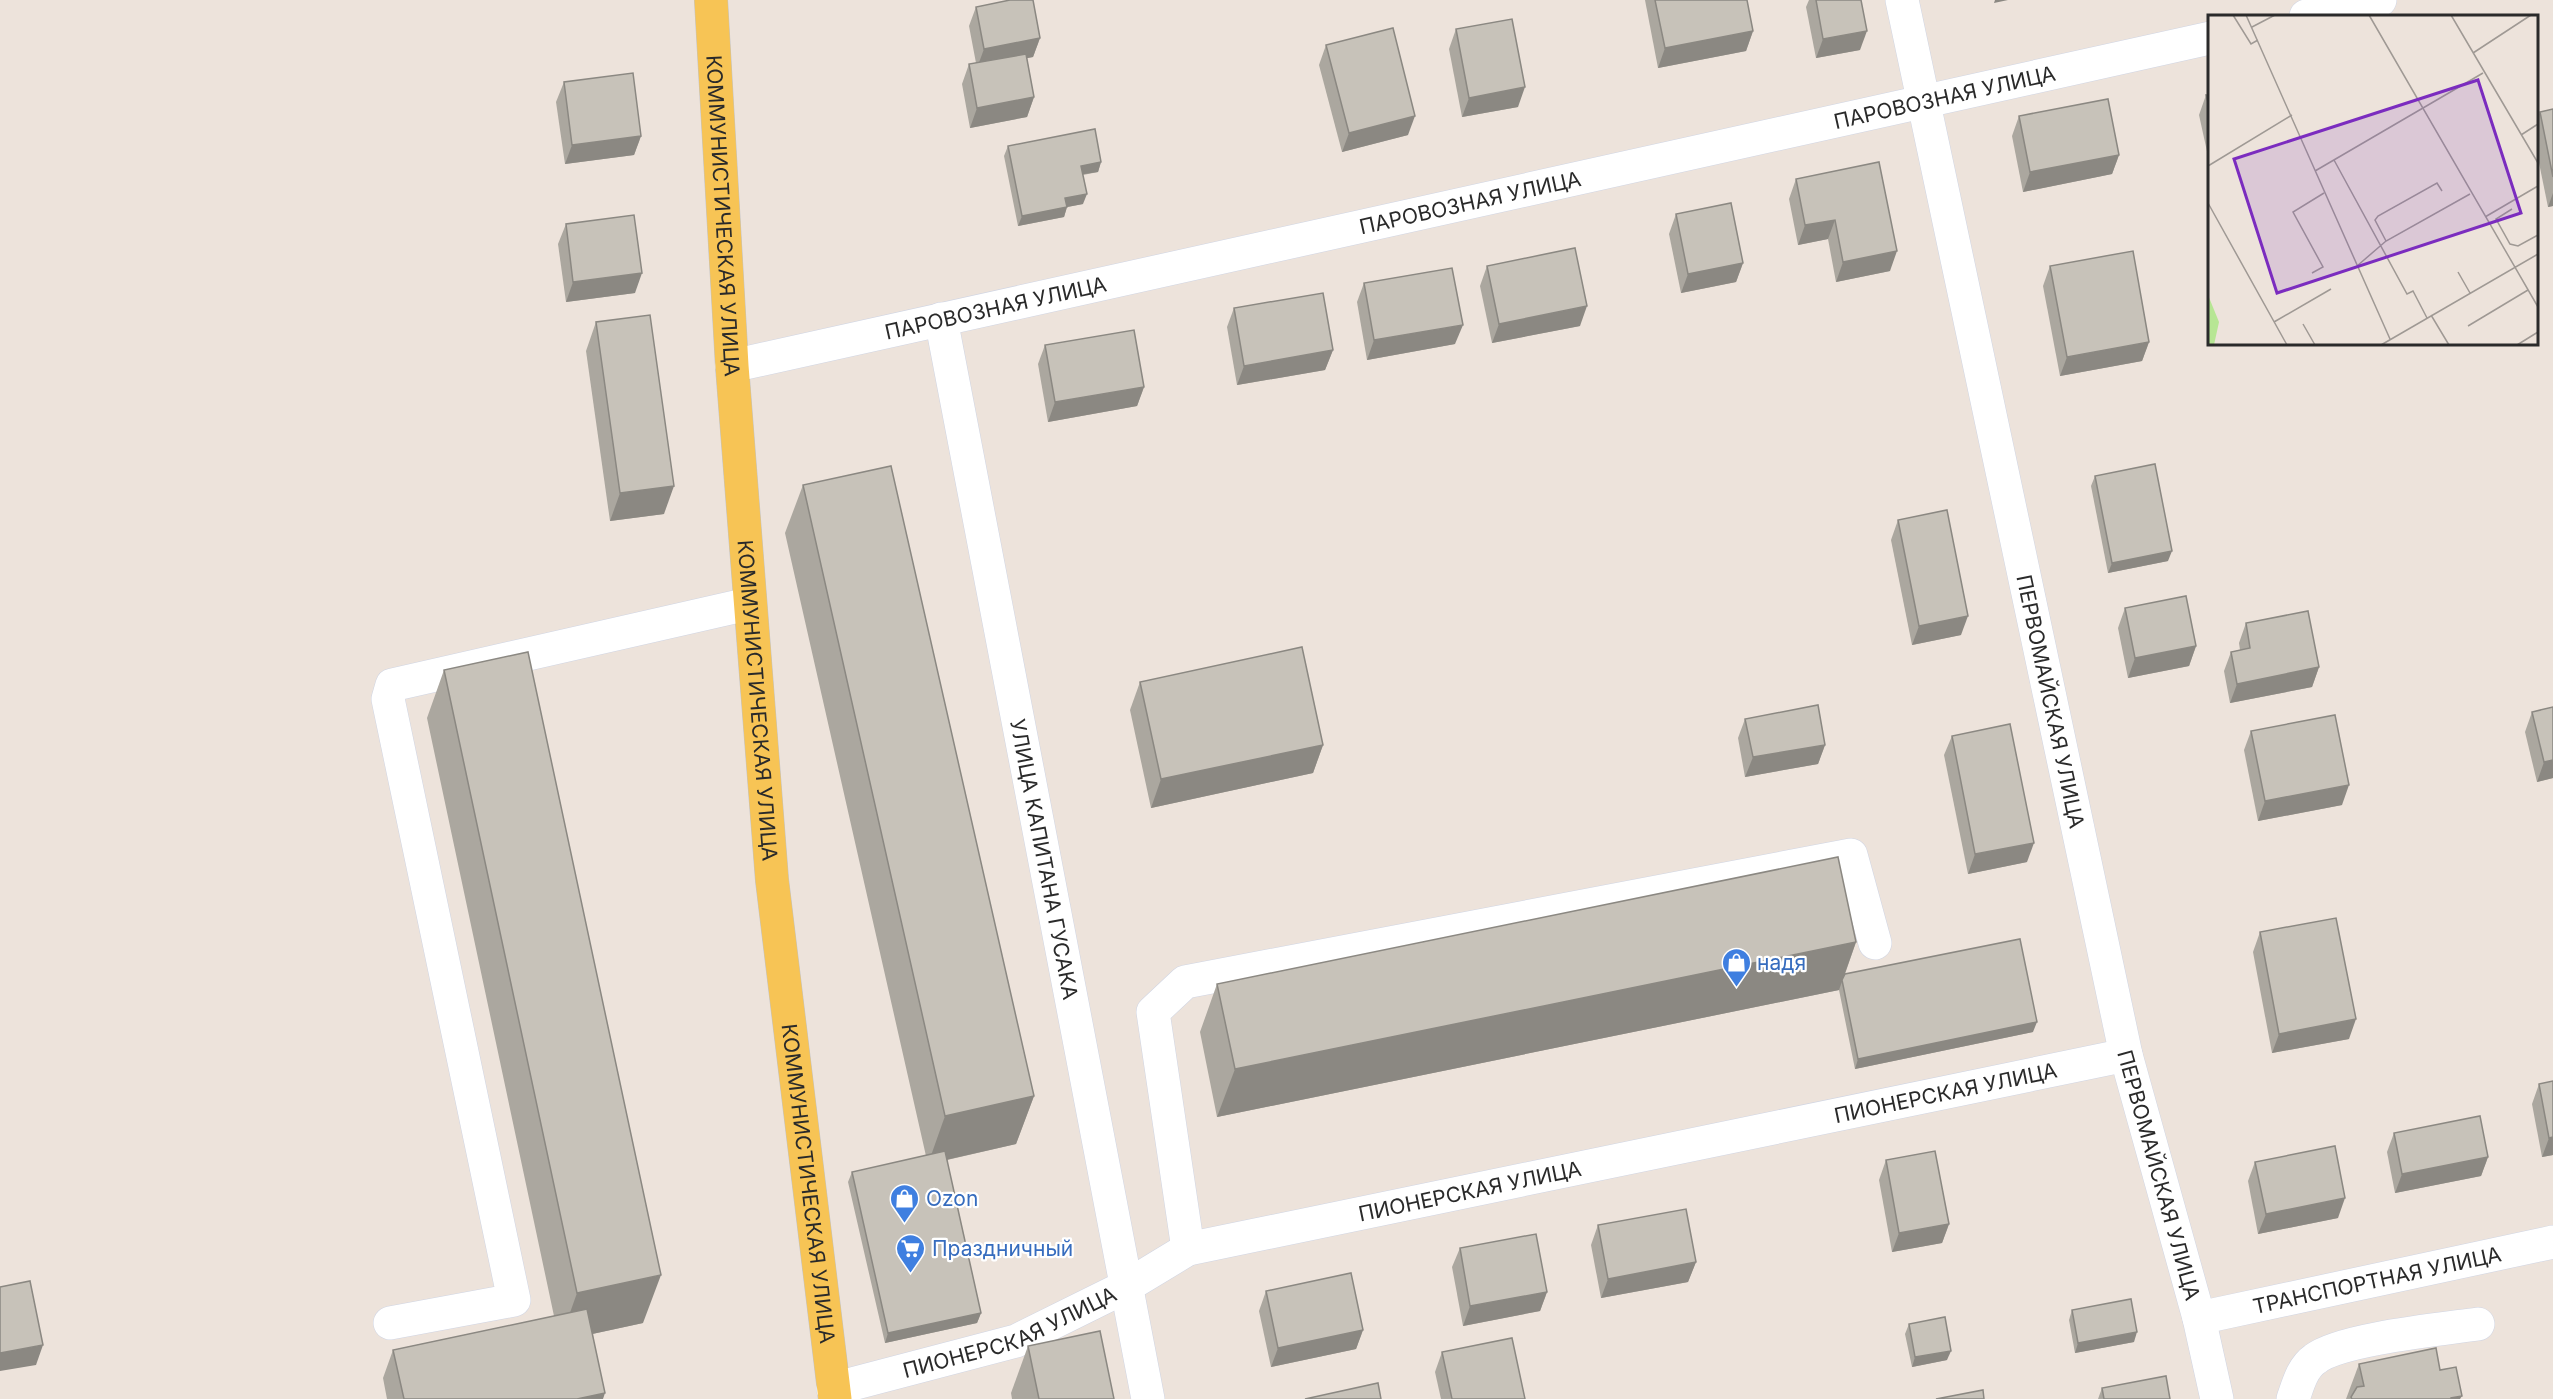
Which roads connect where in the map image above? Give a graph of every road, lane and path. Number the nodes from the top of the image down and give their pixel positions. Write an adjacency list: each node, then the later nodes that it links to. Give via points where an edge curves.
1 (711, 0): 8 (main road, КОММУНИСТИЧЕСКАЯ УЛИЦА)
2 (1902, 0): 6 (street, ПЕРВОМАЙСКАЯ УЛИЦА)
3 (2380, 0): 4 (street)
4 (2311, 15)
5 (2208, 38): 6 (street, ПАРОВОЗНАЯ УЛИЦА)
6 (1922, 102): 7 (street, ПАРОВОЗНАЯ УЛИЦА); 11 (street, ПЕРВОМАЙСКАЯ УЛИЦА)
7 (941, 319): 8 (street, ПАРОВОЗНАЯ УЛИЦА); 14 (street, УЛИЦА КАПИТАНА ГУСАКА)
8 (732, 366): 9 (main road, КОММУНИСТИЧЕСКАЯ УЛИЦА)
9 (748, 604): 16 (street, via 392,685 388,699 514,1300); 18 (main road, КОММУНИСТИЧЕСКАЯ УЛИЦА, via 772,880)
10 (1875, 943): 13 (street, via 1851,855 1185,982 1153,1012)
11 (2126, 1055): 13 (street, ПИОНЕРСКАЯ УЛИЦА); 15 (street, ПЕРВОМАЙСКАЯ УЛИЦА)
12 (2553, 1242): 15 (street, ТРАНСПОРТНАЯ УЛИЦА)
13 (1188, 1249): 14 (street, ПИОНЕРСКАЯ УЛИЦА)
14 (1127, 1286): 18 (street, ПИОНЕРСКАЯ УЛИЦА, via 1016,1341); 19 (street, УЛИЦА КАПИТАНА ГУСАКА)
15 (2199, 1317): 20 (street, ПЕРВОМАЙСКАЯ УЛИЦА)
16 (390, 1323)
17 (2478, 1324): 21 (street, via 2340,1347 2315,1358 2301,1376)
18 (834, 1394)
19 (1149, 1399)
20 (2217, 1399)
21 (2293, 1399)

